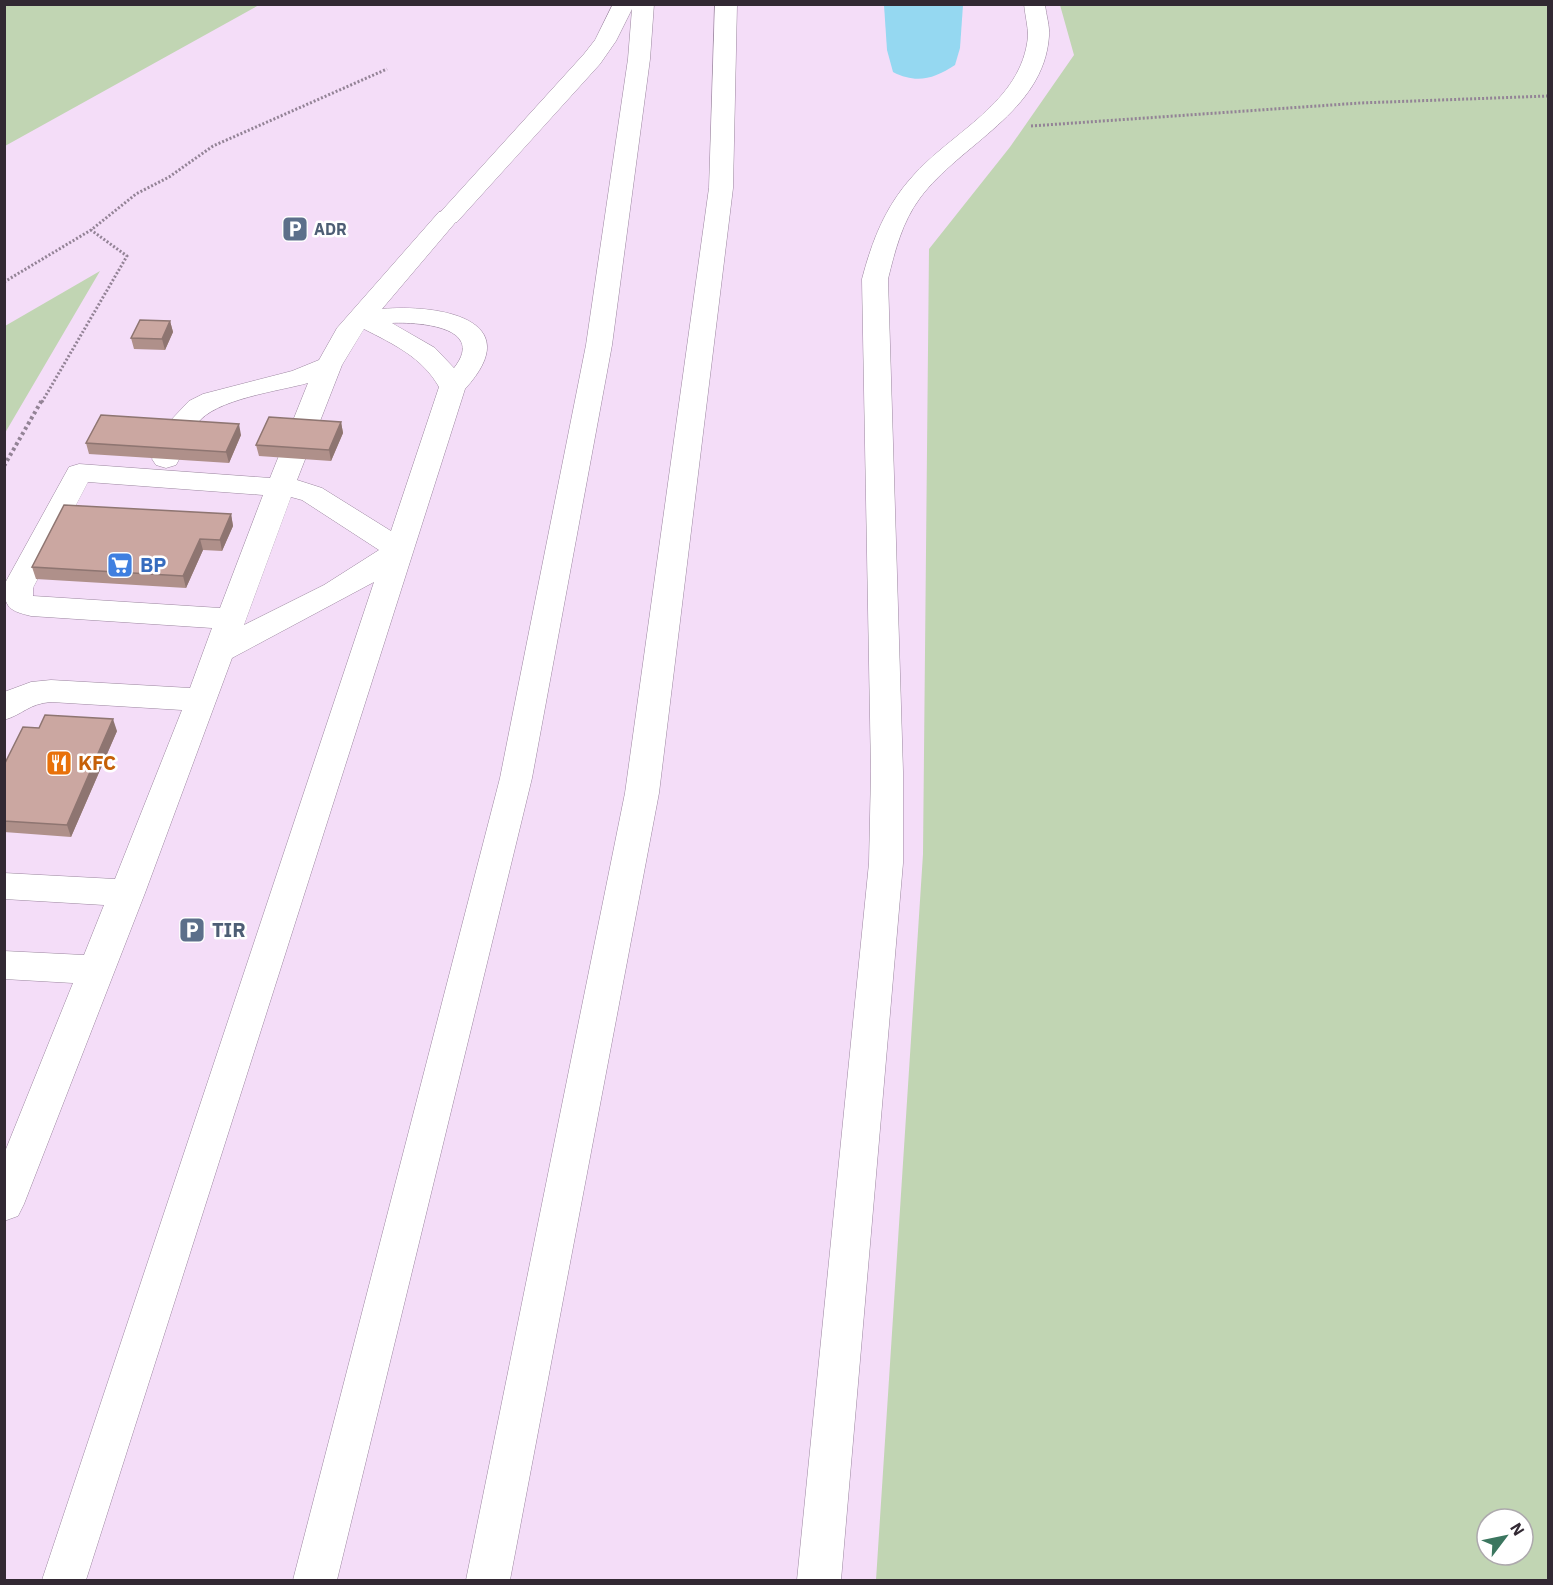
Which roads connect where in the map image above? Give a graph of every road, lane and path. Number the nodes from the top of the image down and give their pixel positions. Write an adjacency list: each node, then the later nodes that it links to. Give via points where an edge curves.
1 (624, 4): 10 (main road, via 592,59)
2 (643, 4): 27 (main road, via 639,59 599,345 516,778)
3 (726, 4): 28 (main road, via 721,188 642,793)
4 (1034, 4): 7 (main road, via 1038,31 1031,66 1011,100)
5 (387, 69): 8 (path, via 213,146 169,177 136,194)
6 (1548, 96): 7 (path, via 1360,103)
7 (981, 130): 29 (main road, via 922,180 906,200 885,237 875,279 886,863)
8 (91, 230): 9 (path); 13 (path, via 127,256)
9 (4, 282)
10 (360, 318): 11 (main road); 12 (main road, via 425,353 440,366); 12 (main road, via 415,315 445,319 461,326 474,341 475,350 470,367)
11 (329, 365): 14 (main road, via 199,407 186,419); 15 (main road)
12 (452, 387): 16 (main road)
13 (4, 466)
14 (157, 478): 15 (main road); 17 (main road, via 79,473 18,588 20,601 36,607)
15 (281, 486): 16 (main road, via 312,494); 17 (main road)
16 (399, 550): 18 (main road, via 373,571); 26 (main road)
17 (231, 619): 18 (main road)
18 (219, 652): 19 (main road)
19 (202, 700): 20 (main road, via 51,691 20,696); 22 (main road)
20 (4, 709)
21 (4, 886): 22 (main road)
22 (128, 893): 24 (main road)
23 (4, 965): 24 (main road)
24 (98, 970): 25 (main road)
25 (4, 1204)
26 (64, 1581)
27 (315, 1581)
28 (488, 1581)
29 (819, 1581)

